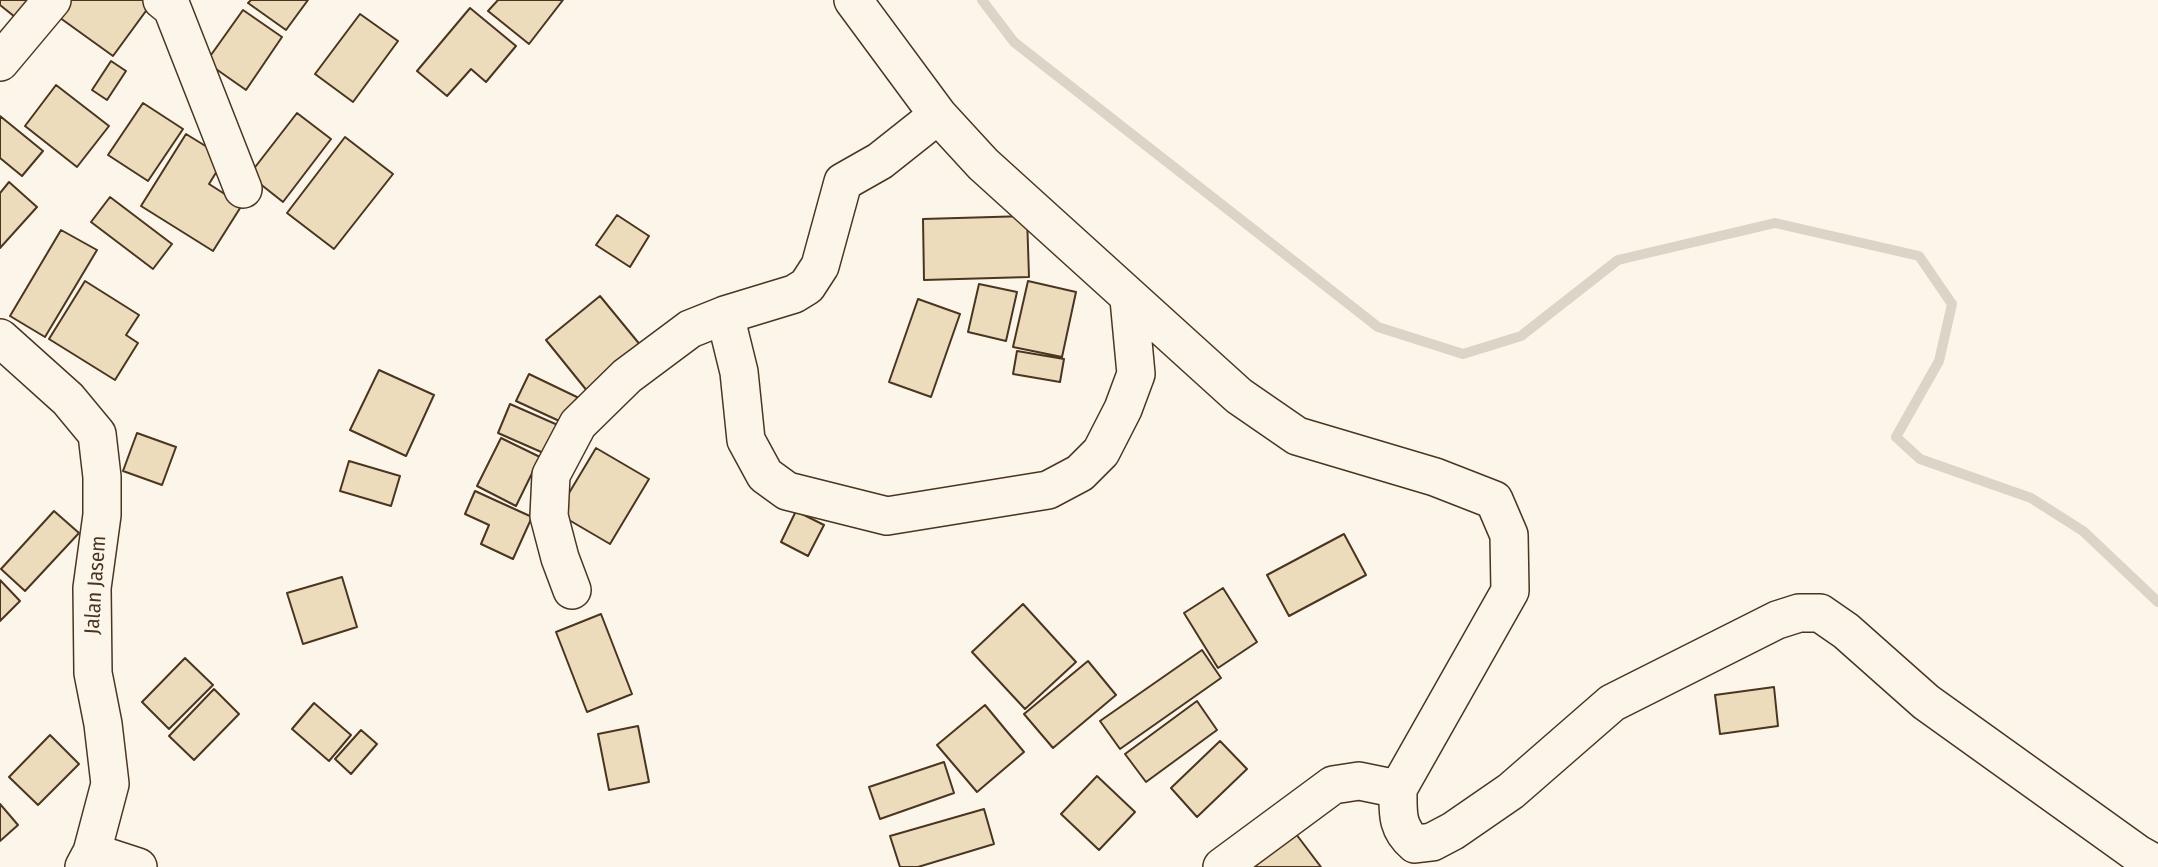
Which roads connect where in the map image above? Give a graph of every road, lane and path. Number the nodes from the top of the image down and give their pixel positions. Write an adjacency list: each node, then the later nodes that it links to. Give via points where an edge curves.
1 (52, 0): 4 (street)
2 (162, 0): 6 (street, via 172,8)
3 (853, 0): 5 (street)
4 (0, 62)
5 (939, 115): 7 (street, via 982,164); 8 (street, via 843,183 820,266 807,286)
6 (243, 189)
7 (1129, 299): 8 (street, via 1136,374 1101,452 1080,472 1048,490 887,516 787,491 765,475 746,440 740,372); 11 (street, via 1239,396 1297,436 1435,477 1494,500 1509,535 1510,591)
8 (725, 315): 10 (street, via 690,329 627,376 578,425 551,475 549,516)
9 (0, 338): 13 (street, Jalan Jasem, via 68,399 97,434 102,515 92,588 93,673 110,784)
10 (572, 590)
11 (1398, 789): 12 (street, via 1398,821); 16 (street, via 1359,781 1334,785)
12 (1408, 855): 14 (street, via 1511,791 1612,704 1777,620 1820,612 1926,702)
13 (88, 860): 15 (street)
14 (2158, 864)
15 (138, 867)
16 (1222, 867)

